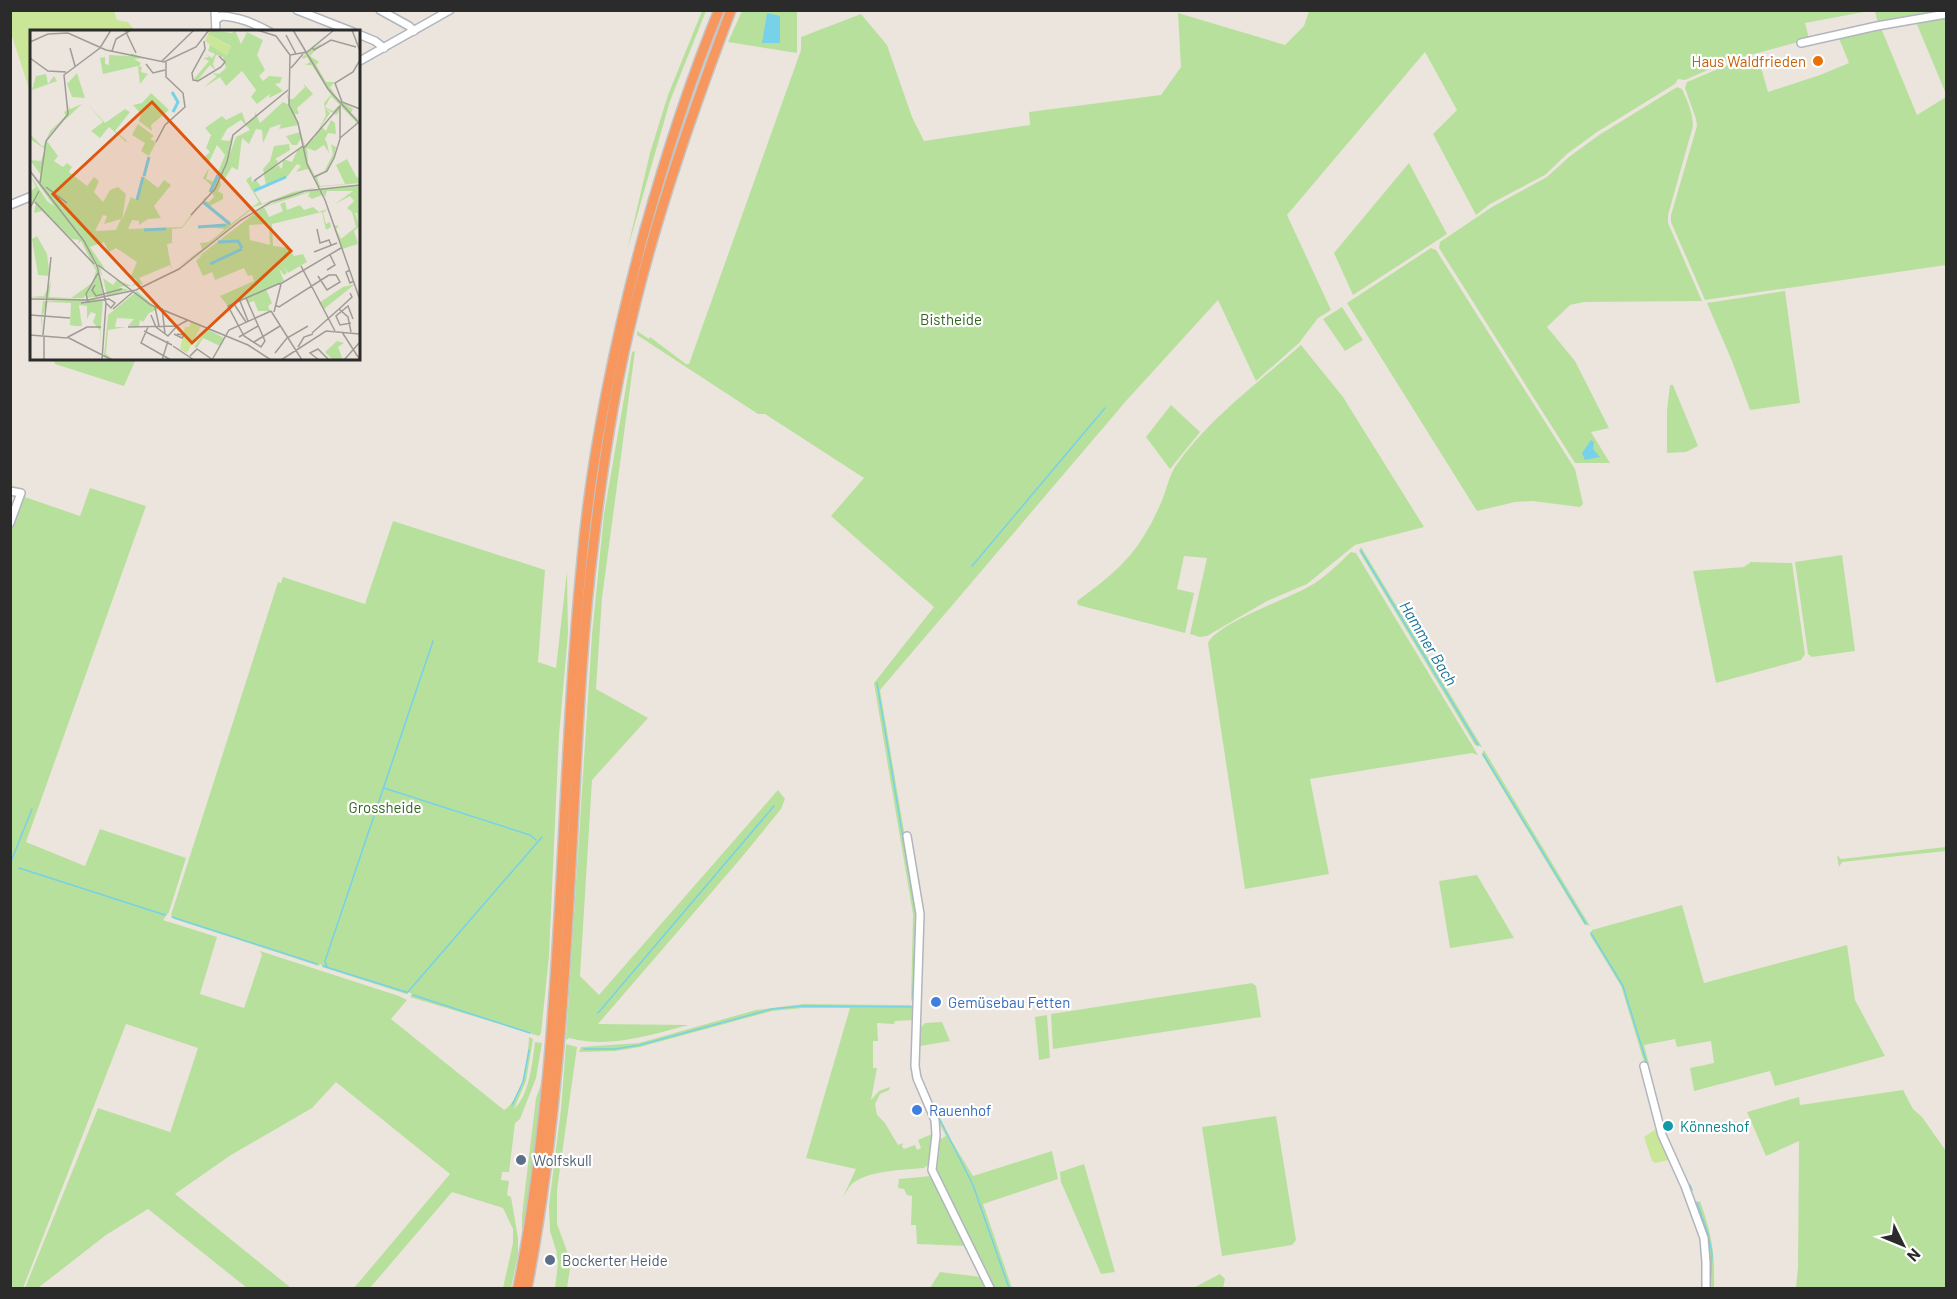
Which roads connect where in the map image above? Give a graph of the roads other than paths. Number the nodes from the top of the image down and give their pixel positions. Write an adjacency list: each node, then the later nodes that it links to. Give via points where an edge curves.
1 (215, 10): 9 (street)
2 (297, 10): 12 (street)
3 (380, 10): 13 (street)
4 (450, 10): 7 (street)
5 (719, 10): 24 (highway, via 667,151 628,291 591,486 572,675 547,1077)
6 (731, 10): 25 (highway, via 695,104 643,275 605,455 581,678 556,1078)
7 (437, 13): 13 (street)
8 (1947, 14): 15 (street)
9 (216, 20): 10 (street); 11 (street, via 221,16 234,17)
10 (216, 30)
11 (266, 30)
12 (348, 30)
13 (414, 31): 16 (street)
14 (360, 35): 16 (street)
15 (1801, 43)
16 (384, 48): 17 (street)
17 (360, 61)
18 (30, 197): 19 (street)
19 (10, 205)
20 (10, 490): 21 (street, via 21,493)
21 (10, 523)
22 (907, 836): 26 (street, via 920,914 915,1066 935,1120 932,1170)
23 (1644, 1066): 27 (street, via 1662,1135 1704,1238)
24 (518, 1288)
25 (527, 1288)
26 (990, 1288)
27 (1706, 1288)

